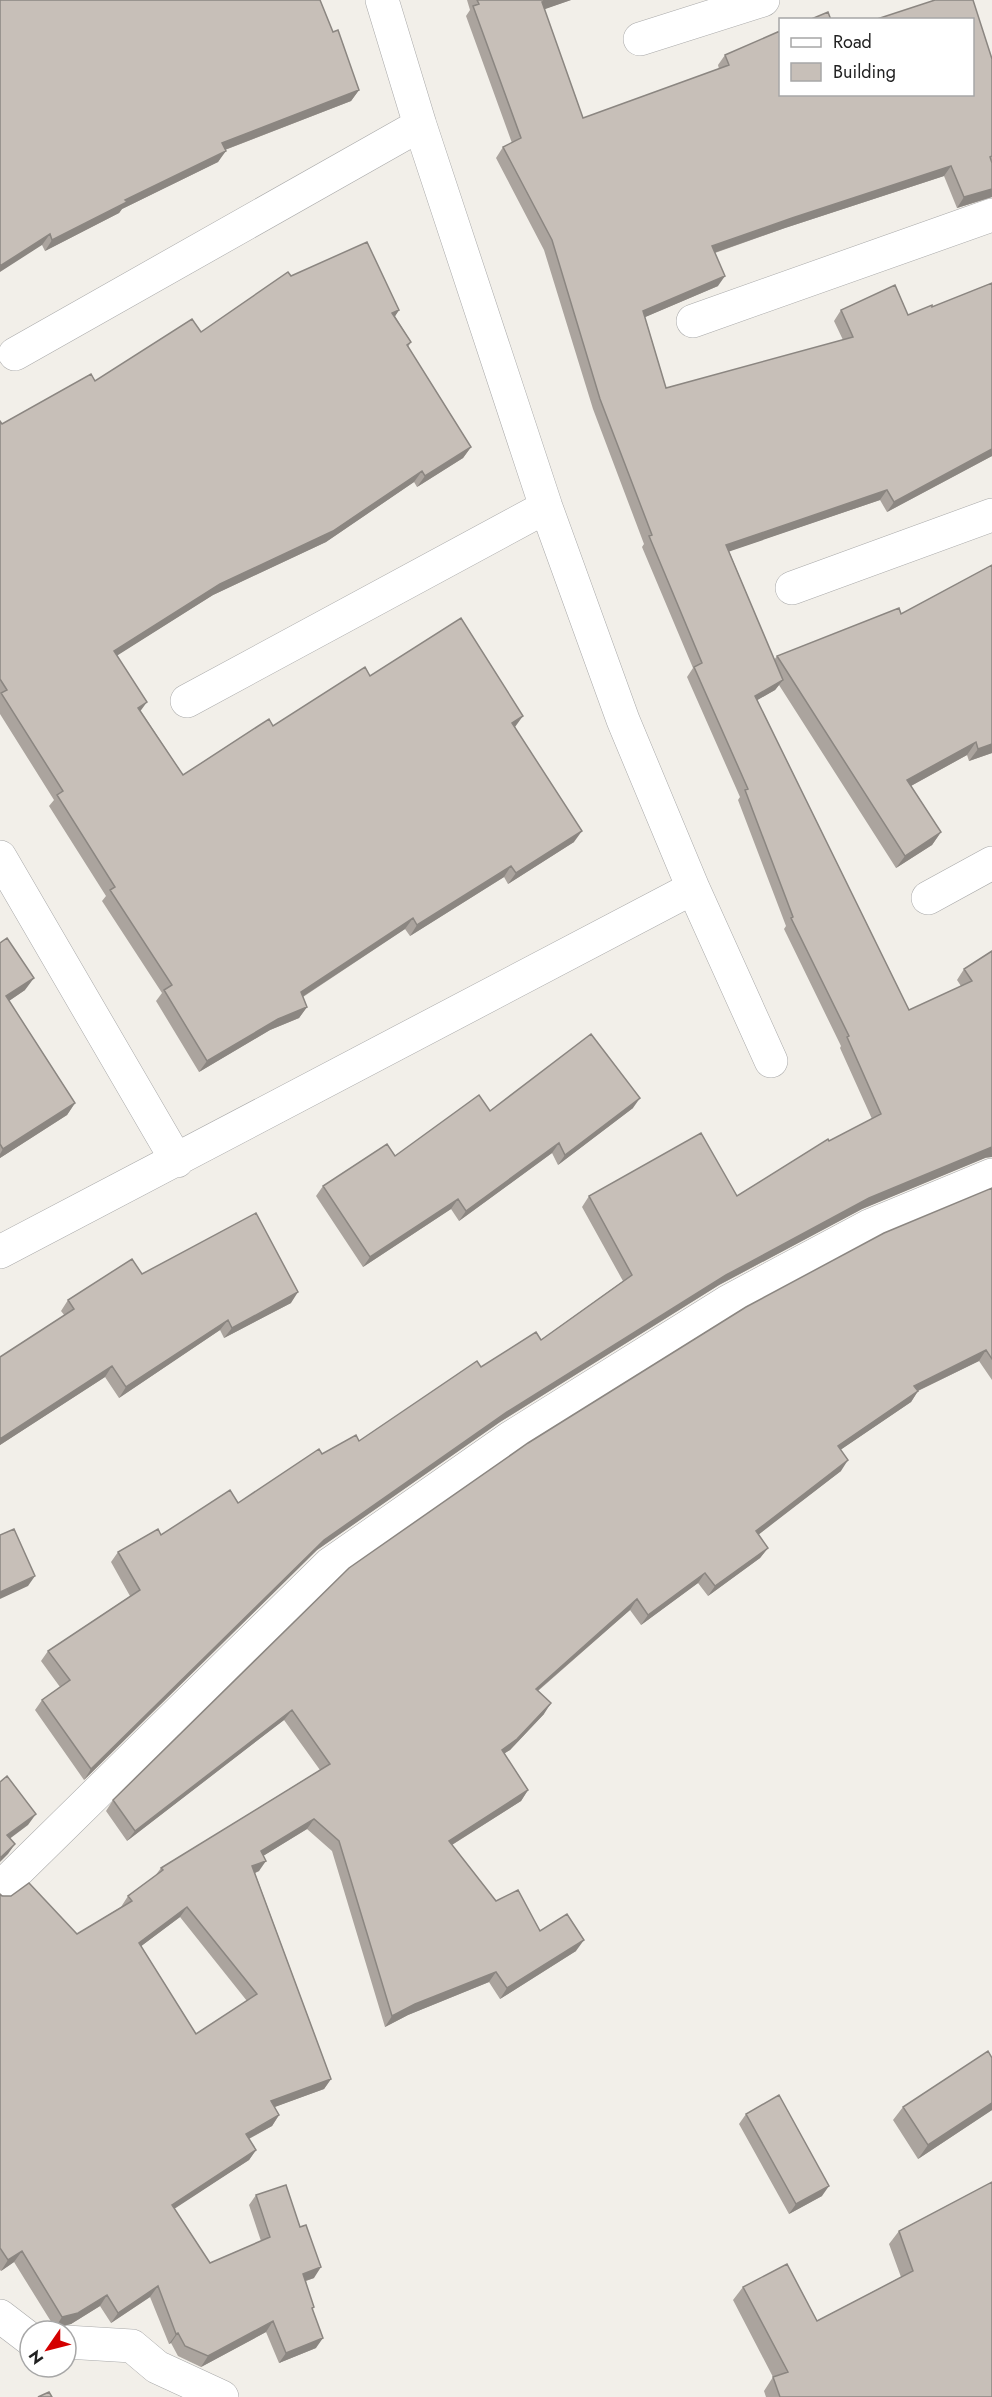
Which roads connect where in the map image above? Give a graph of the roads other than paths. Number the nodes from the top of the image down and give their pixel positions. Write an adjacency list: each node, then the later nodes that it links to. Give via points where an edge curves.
1 (382, 0): 4 (street)
2 (763, 0): 3 (street)
3 (640, 39)
4 (420, 125): 7 (street); 8 (street)
5 (992, 215): 6 (street)
6 (693, 321)
7 (15, 354)
8 (546, 507): 11 (street); 14 (street, via 623,720)
9 (992, 515): 10 (street)
10 (792, 588)
11 (187, 701)
12 (0, 857): 17 (street)
13 (992, 863): 15 (street)
14 (693, 888): 16 (street); 17 (street)
15 (928, 898)
16 (771, 1061)
17 (177, 1161): 19 (street)
18 (992, 1175): 20 (street, via 869,1226 729,1301 510,1438 330,1564)
19 (0, 1252)
20 (0, 1888)
21 (0, 2316): 22 (street)
22 (18, 2329)
23 (78, 2343): 24 (street, via 132,2346 157,2367)
24 (222, 2397)

